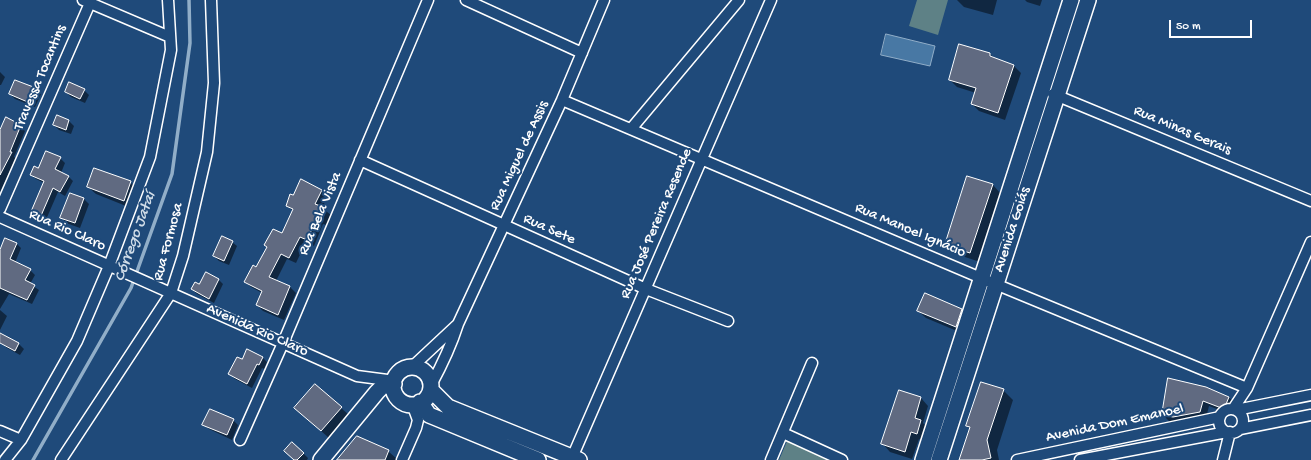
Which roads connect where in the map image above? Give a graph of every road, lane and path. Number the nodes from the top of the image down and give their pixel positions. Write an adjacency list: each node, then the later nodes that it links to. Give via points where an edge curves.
1 (168, 0): 11 (street)
2 (211, 0): 28 (street, Rua Formosa, via 214,83 207,152 183,256)
3 (428, 0): 18 (street, Rua Bela Vista)
4 (466, 0): 12 (street)
5 (604, 0): 12 (street, Rua Miguel de Assis)
6 (739, 0): 16 (street)
7 (771, 0): 17 (street, Rua José Pereira Resende)
8 (1071, 0): 13 (main road, Avenida Goiás)
9 (1088, 0): 14 (main road, Avenida Goiás)
10 (86, 1): 11 (street); 20 (street, Travessa Tocantins)
11 (170, 37): 24 (street, via 171,50 150,157)
12 (582, 53): 15 (street, Rua Miguel de Assis)
13 (1042, 90): 14 (street, Rua Minas Gerais); 26 (main road, Avenida Goiás)
14 (1057, 96): 19 (street, Rua Minas Gerais); 26 (main road, Avenida Goiás)
15 (562, 100): 16 (street, Rua Manoel Ignácio); 22 (street, Rua Miguel de Assis)
16 (631, 129): 17 (street, Rua Manoel Ignácio)
17 (702, 159): 26 (street, Rua Manoel Ignácio); 27 (street, Rua José Pereira Resende)
18 (360, 160): 22 (street, Rua Sete); 31 (street, Rua Bela Vista)
19 (1311, 200)
20 (0, 210)
21 (0, 217): 24 (street, Rua Rio Claro)
22 (504, 226): 27 (street, Rua Sete); 30 (street, Rua Miguel de Assis)
23 (1311, 242): 37 (street)
24 (109, 266): 25 (street, Rua Rio Claro); 47 (street, via 77,341)
25 (122, 272): 28 (street, Avenida Rio Claro)
26 (989, 281): 34 (main road, Avenida Goiás); 37 (street, Rua Manoel Ignácio)
27 (646, 289): 29 (street, Rua Sete); 50 (street, Rua José Pereira Resende)
28 (171, 293): 31 (street, Avenida Rio Claro); 52 (street, Rua Formosa)
29 (728, 321)
30 (458, 324): 33 (street, Rua Miguel de Assis); 36 (street, Rua Miguel de Assis)
31 (283, 343): 35 (street, Avenida Rio Claro, via 357,376); 48 (street, Rua Bela Vista)
32 (812, 363): 46 (street)
33 (412, 367): 35 (main road, via 398,374); 36 (main road, via 427,374)
34 (958, 378): 58 (main road, Avenida Goiás); 59 (main road, Avenida Goiás)
35 (395, 386): 39 (main road, via 402,401); 53 (main road, via 382,387)
36 (431, 388): 39 (main road, via 426,398); 45 (main road, via 448,407)
37 (1247, 388): 40 (street)
38 (1311, 395): 40 (street)
39 (416, 403): 49 (main road, via 434,418); 54 (street, via 418,420)
40 (1234, 410): 42 (street, via 1225,411); 44 (street, via 1241,415 1242,422)
41 (1311, 415): 44 (street, Avenida Dom Emanoel)
42 (1220, 417): 44 (street, via 1221,427); 60 (street, Avenida Dom Emanoel)
43 (0, 431): 47 (street)
44 (1232, 431): 61 (street, Avenida Dom Emanoel); 62 (street)
45 (512, 433): 49 (main road); 50 (main road)
46 (782, 433): 56 (street); 57 (street)
47 (21, 440): 51 (street)
48 (240, 440)
49 (506, 447): 55 (main road)
50 (574, 459)
51 (5, 460)
52 (61, 460)
53 (321, 460)
54 (402, 460)
55 (538, 460)
56 (771, 460)
57 (842, 460)
58 (923, 460)
59 (939, 460)
60 (1016, 460)
61 (1080, 460)
62 (1223, 460)

